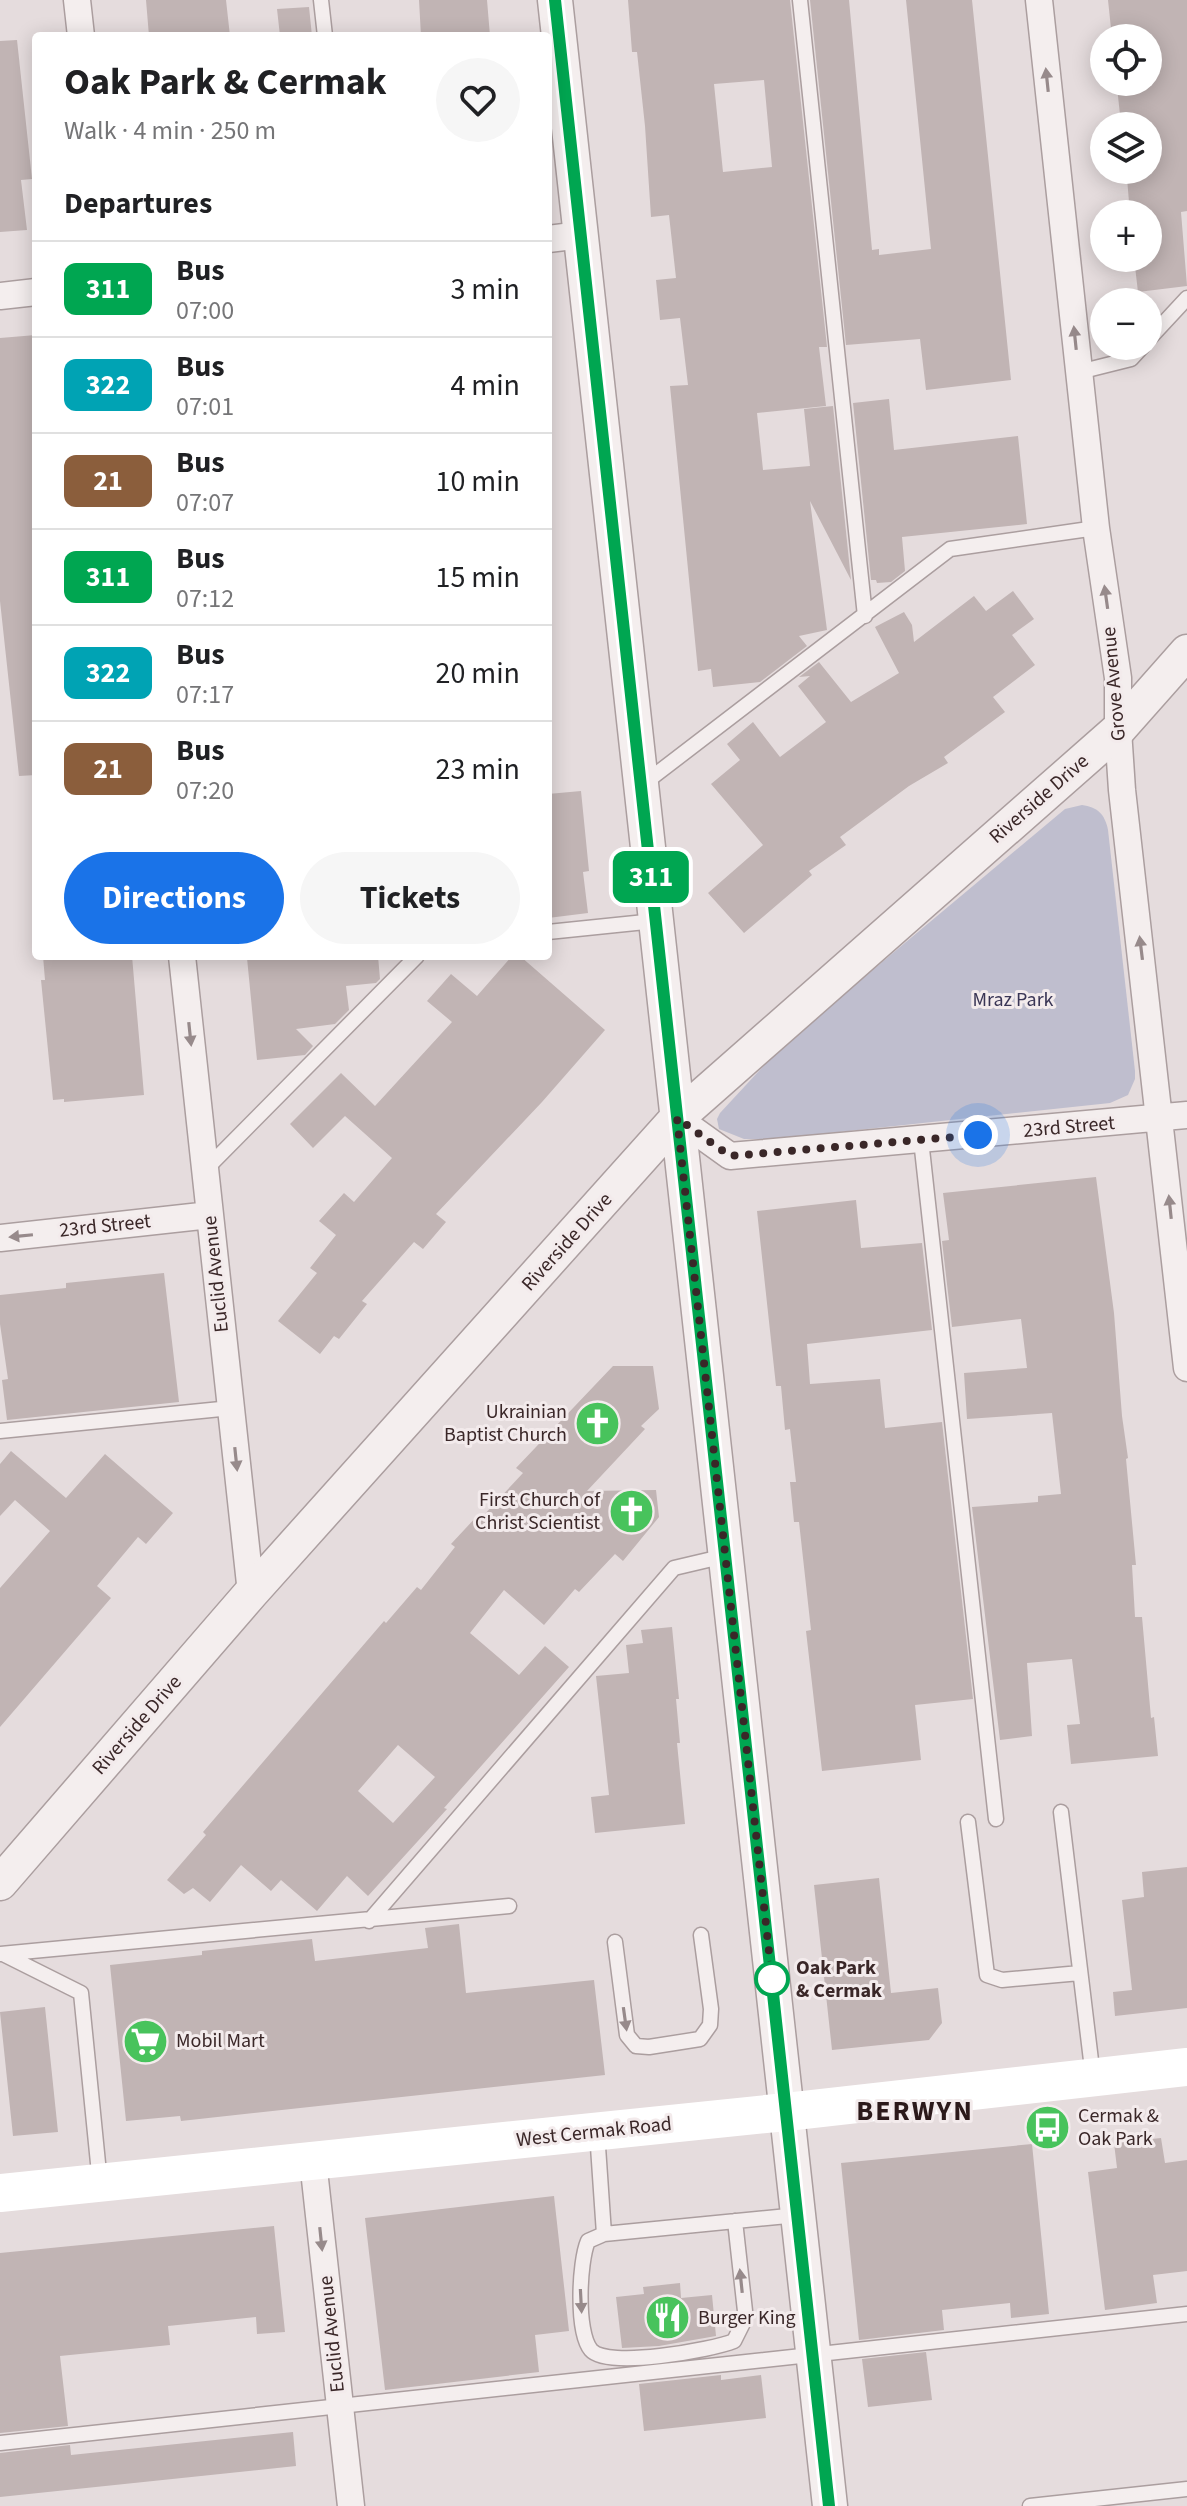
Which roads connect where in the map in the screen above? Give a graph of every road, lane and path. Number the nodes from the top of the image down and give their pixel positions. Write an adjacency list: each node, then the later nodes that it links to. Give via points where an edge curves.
1 (77, 0): 6 (street)
2 (321, 0): 7 (lane)
3 (555, 0): 8 (street)
4 (800, 0): 16 (lane)
5 (1039, 0): 14 (street, Grove Avenue, one-way to 5)
6 (81, 32)
7 (325, 32)
8 (564, 237): 19 (street)
9 (32, 292): 10 (street)
10 (0, 296)
11 (1187, 298): 12 (lane)
12 (1162, 325)
13 (1127, 360): 14 (lane)
14 (1079, 372): 15 (street, Grove Avenue)
15 (1096, 528): 16 (lane, via 950,549); 18 (street, Grove Avenue, one-way to 15, via 1118,678)
16 (865, 616): 19 (lane)
17 (1187, 652): 18 (street, Riverside Drive)
18 (1118, 730): 25 (street, Riverside Drive); 26 (street, Grove Avenue, one-way to 18)
19 (641, 785): 20 (street)
20 (656, 921): 21 (lane); 25 (street)
21 (552, 932)
22 (182, 960): 28 (street, Euclid Avenue, one-way to 28)
23 (413, 960): 28 (lane)
24 (1187, 1115): 26 (street, 23rd Street)
25 (677, 1118): 27 (street, 23rd Street, via 730,1156); 34 (street); 35 (street, Riverside Drive)
26 (1160, 1118): 27 (street, 23rd Street); 31 (street, Grove Avenue, one-way to 26)
27 (921, 1140): 37 (lane)
28 (205, 1170): 29 (street, Euclid Avenue)
29 (210, 1215): 30 (street, 23rd Street, one-way to 30); 32 (street, Euclid Avenue)
30 (0, 1238)
31 (1187, 1368)
32 (231, 1408): 33 (lane); 35 (street, Euclid Avenue, one-way to 35)
33 (0, 1431)
34 (725, 1556): 41 (lane, via 674,1568); 48 (street)
35 (251, 1593): 39 (street, Riverside Drive)
36 (1061, 1812): 45 (lane)
37 (996, 1819)
38 (968, 1822): 45 (lane, via 987,1975 1002,1980)
39 (0, 1883)
40 (509, 1906): 41 (lane)
41 (369, 1921): 44 (lane)
42 (701, 1935): 43 (lane, one-way to 42, via 627,2035 636,2046 649,2047 700,2039 710,2025)
43 (615, 1942)
44 (2, 1954): 51 (lane, via 81,1993)
45 (1080, 1973): 47 (lane)
46 (1187, 2067): 47 (main road, West Cermak Road)
47 (1093, 2077): 48 (main road, West Cermak Road)
48 (786, 2112): 49 (main road, West Cermak Road); 53 (street)
49 (597, 2132): 50 (main road, West Cermak Road); 55 (lane)
50 (313, 2161): 51 (main road, West Cermak Road); 58 (street, Euclid Avenue, one-way to 58)
51 (100, 2183): 52 (main road, West Cermak Road)
52 (0, 2193)
53 (798, 2215): 54 (lane); 57 (street)
54 (735, 2221): 55 (lane); 55 (lane, one-way to 54, via 588,2241 580,2278 587,2342 600,2356 632,2359 718,2348 734,2341 745,2311)
55 (604, 2234)
56 (1187, 2314): 57 (lane)
57 (813, 2355): 58 (lane); 63 (street)
58 (340, 2406): 59 (lane); 62 (street, Euclid Avenue)
59 (0, 2443)
60 (1187, 2489): 61 (lane)
61 (1070, 2504): 64 (lane)
62 (351, 2506)
63 (830, 2506)
64 (1030, 2506)

